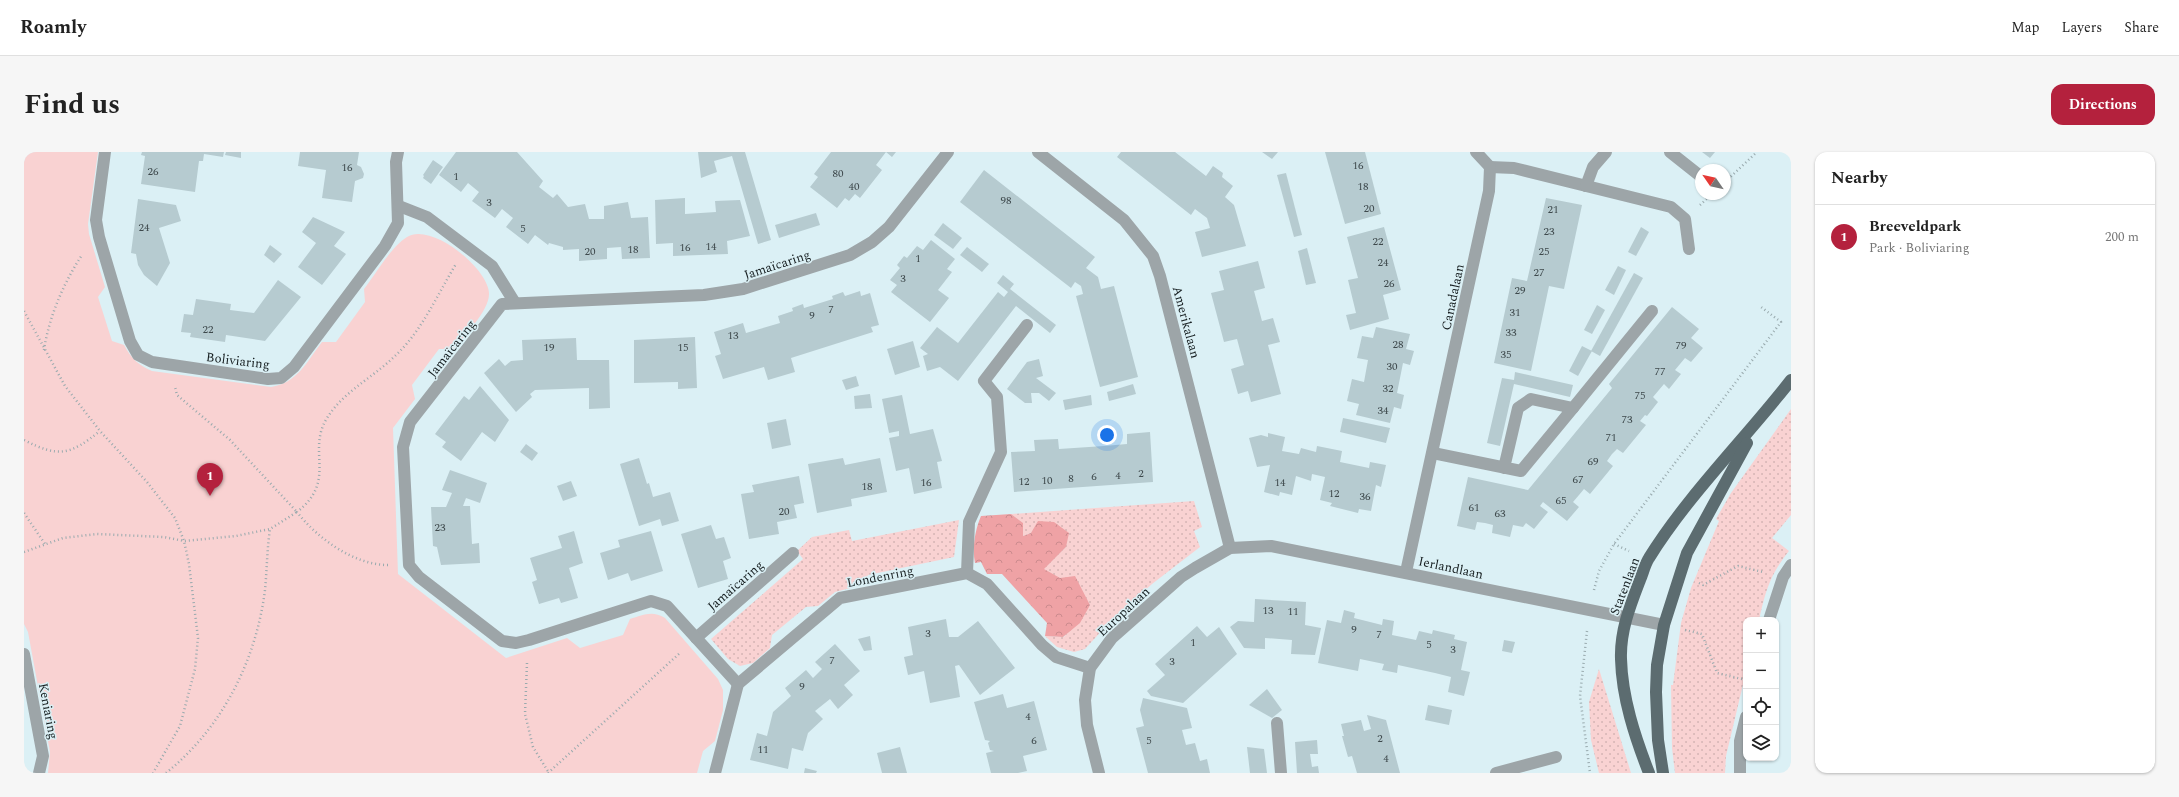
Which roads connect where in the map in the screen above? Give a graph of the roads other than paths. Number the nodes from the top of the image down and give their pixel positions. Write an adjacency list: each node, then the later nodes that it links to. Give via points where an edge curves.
1 (106, 152): 11 (street, Boliviaring, via 96,220 98,237 130,341 138,355 152,362 171,366 268,379 281,378 294,367 386,246 398,223)
2 (398, 152): 11 (street, Boliviaring, via 396,162)
3 (948, 152): 13 (street, Jamaïcaring, via 889,227 872,242 850,255 743,289 704,295)
4 (1038, 152): 21 (street, Amerikalaan, via 1124,220 1153,256)
5 (1476, 152): 8 (street)
6 (1606, 152): 10 (street, via 1593,167)
7 (1670, 152): 9 (street)
8 (1490, 167): 10 (street, via 1514,168); 19 (street, Canadalaan, via 1489,191)
9 (1695, 172)
10 (1586, 186): 12 (street, via 1671,207 1685,220)
11 (399, 206): 13 (street, via 427,217 492,266)
12 (1689, 248)
13 (515, 303): 29 (street, Jamaïcaring, via 502,304 410,422 403,447 409,565 419,577 502,641 516,643 529,640 651,601 667,606)
14 (1652, 311): 17 (street)
15 (1026, 325): 25 (street, via 984,382 997,398 1001,452 969,522)
16 (1791, 380): 18 (main road, Statenlaan)
17 (1573, 408): 20 (street, via 1521,471); 20 (street, via 1531,399 1518,408)
18 (1761, 420): 27 (main road, Statenlaan, via 1682,512 1648,559); 28 (main road, Statenlaan, via 1687,553)
19 (1433, 453): 20 (street); 24 (street, Canadalaan)
20 (1504, 468)
21 (1230, 548): 24 (street, Ierlandlaan, via 1271,546); 31 (street, Europalaan, via 1181,577 1112,638)
22 (793, 553): 29 (street, Jamaïcaring)
23 (1791, 565): 26 (street, via 1783,577)
24 (1406, 572): 27 (street, Ierlandlaan)
25 (967, 573): 31 (street, via 987,584 1056,657); 32 (street, Londenring, via 840,598)
26 (1770, 617)
27 (1625, 618): 28 (street, Ierlandlaan); 41 (main road, Statenlaan, via 1621,658 1625,697)
28 (1664, 625): 42 (main road, Statenlaan, via 1657,665 1656,692 1658,740)
29 (696, 638): 32 (street)
30 (24, 654): 36 (street, Keniaring, via 43,756)
31 (1090, 668): 38 (street, Europalaan, via 1085,700 1087,725)
32 (738, 684): 37 (street)
33 (1277, 723): 39 (street)
34 (1744, 725): 43 (street, via 1740,742)
35 (1556, 757): 40 (street)
36 (39, 773)
37 (715, 773)
38 (1099, 773)
39 (1281, 773)
40 (1496, 773)
41 (1649, 773)
42 (1663, 773)
43 (1740, 773)

